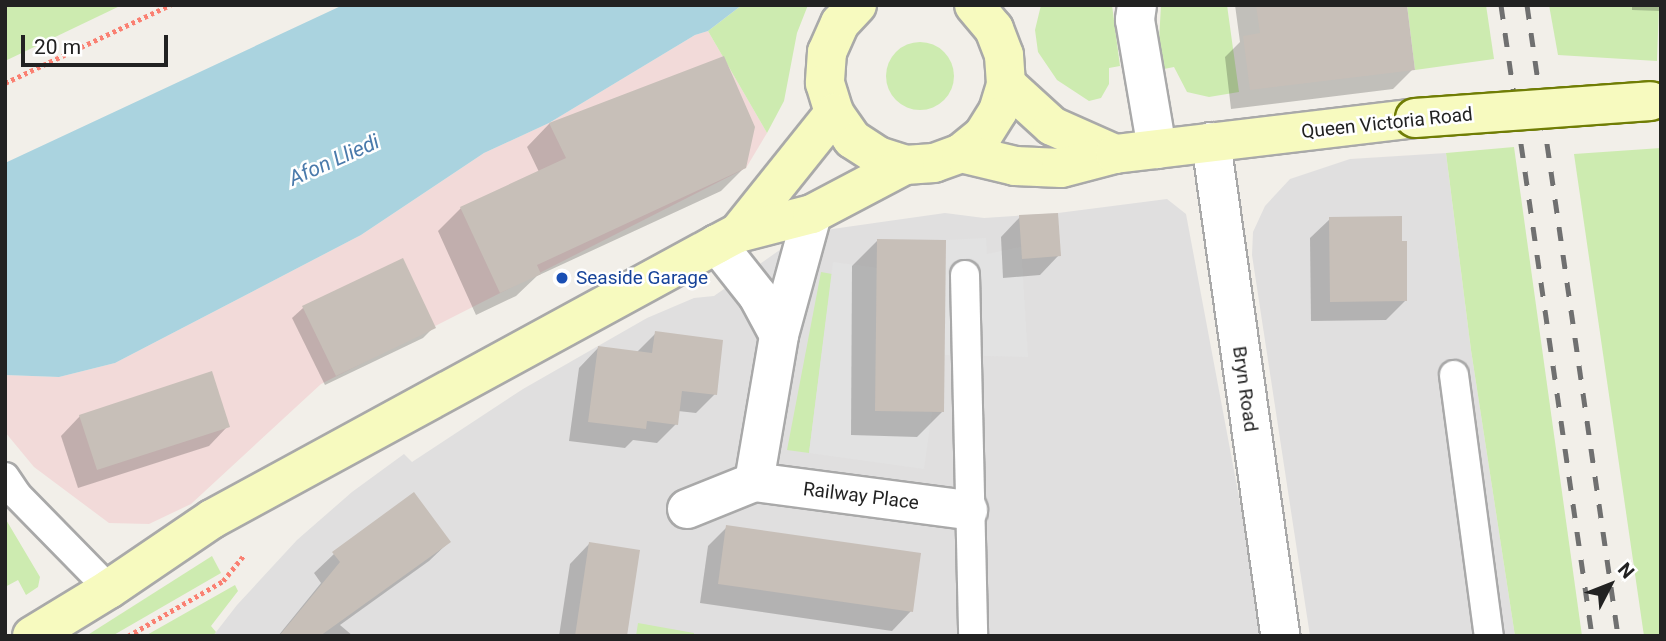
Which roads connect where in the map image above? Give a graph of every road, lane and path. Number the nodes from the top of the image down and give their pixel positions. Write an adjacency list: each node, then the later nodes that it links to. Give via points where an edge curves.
1 (170, 5): 5 (path)
2 (857, 5): 8 (main road, via 840,23 827,52 825,83)
3 (1137, 5): 10 (street, via 1135,20)
4 (989, 13): 6 (main road, via 1004,55)
5 (5, 83)
6 (1006, 84): 11 (main road, via 999,111); 12 (main road, via 1052,126)
7 (1655, 101): 9 (main road, Queen Victoria Road, bridge, via 1415,118)
8 (834, 113): 13 (main road, via 852,139 878,156); 15 (main road)
9 (1211, 142): 10 (main road, Queen Victoria Road); 28 (street, Bryn Road)
10 (1157, 149): 12 (main road, Queen Victoria Road)
11 (961, 153): 12 (main road, Queen Victoria Road, via 1015,166 1061,168); 13 (main road, via 934,163)
12 (1115, 154)
13 (905, 164): 14 (main road)
14 (813, 214): 15 (main road); 17 (street)
15 (728, 239): 17 (street); 24 (main road, via 212,519)
16 (965, 275): 22 (lane)
17 (779, 335): 19 (street)
18 (1454, 375): 29 (lane)
19 (754, 482): 21 (street, Railway Place); 22 (street, Railway Place)
20 (9, 489): 24 (lane)
21 (687, 509)
22 (968, 510): 27 (lane)
23 (245, 554): 26 (path, via 223,581)
24 (109, 589): 25 (main road)
25 (32, 636)
26 (128, 636)
27 (973, 636)
28 (1280, 636)
29 (1489, 636)

